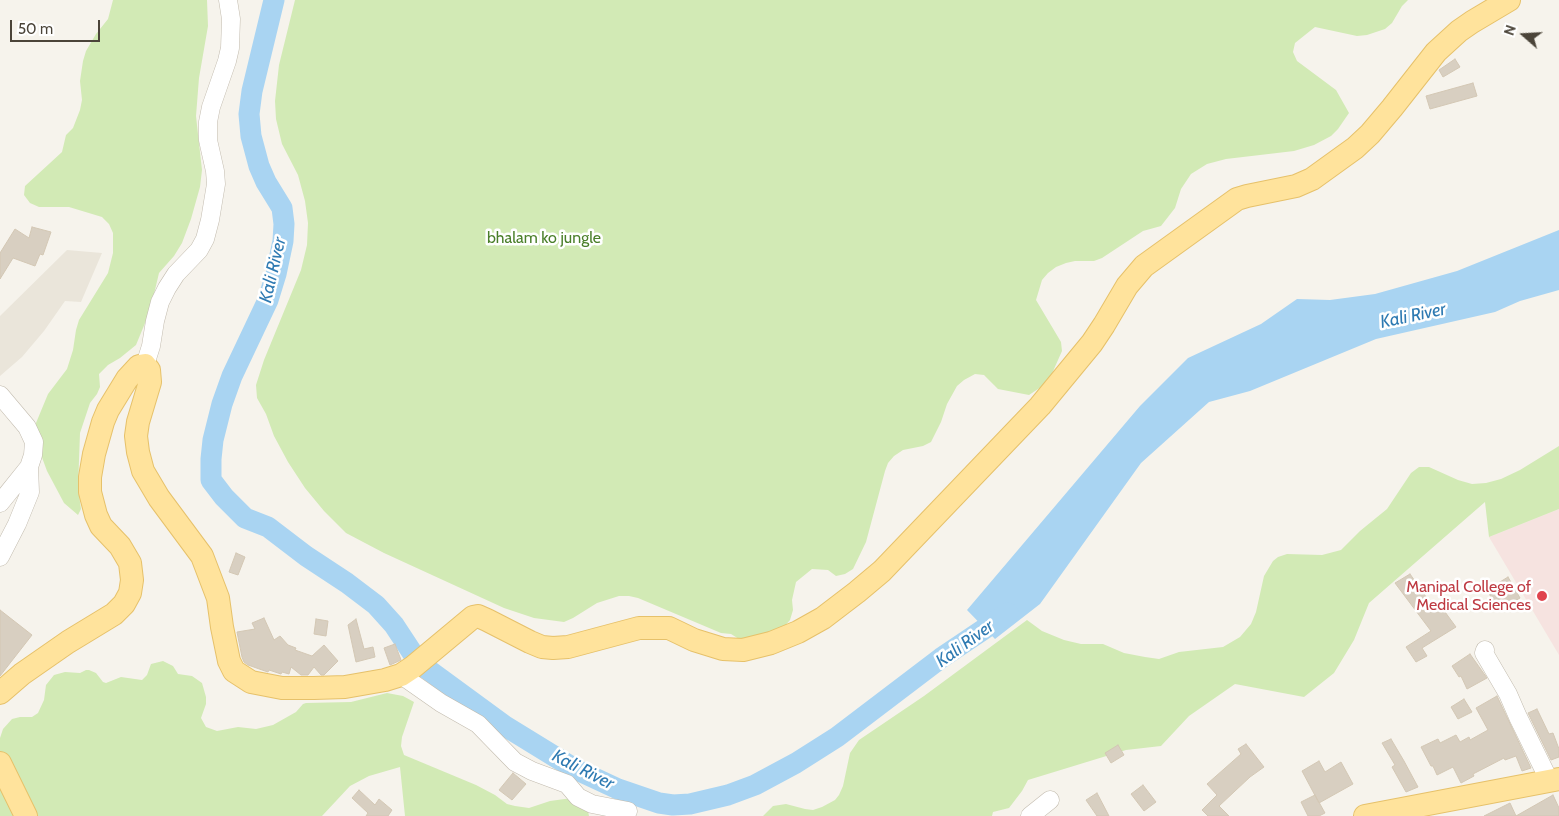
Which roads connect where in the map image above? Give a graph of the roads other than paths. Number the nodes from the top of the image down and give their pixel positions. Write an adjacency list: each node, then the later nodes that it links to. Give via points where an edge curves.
1 (228, 0): 3 (street, via 230,48 208,122 216,184 214,203 199,250 176,274 160,302)
2 (1509, 0): 9 (main road, via 1472,22 1440,47 1392,108 1355,148 1296,186 1237,200 1144,266 1127,286 1092,343 1040,406 882,571 813,624 783,639 743,650 723,649 668,628 654,627 553,648 530,642 482,617 473,618)
3 (145, 365): 9 (main road, via 150,382 138,422 138,452 149,484 202,556 218,598 234,671 251,682 282,688 345,687 385,680); 10 (main road, via 126,379 108,410 90,477 90,492 101,526 120,546 130,563 130,593 114,614 68,642)
4 (0, 395): 5 (street, via 27,427 34,442)
5 (29, 467): 6 (street); 7 (street, via 30,492)
6 (0, 503)
7 (0, 557)
8 (1485, 650): 12 (street, via 1518,717)
9 (407, 671): 14 (street, via 442,703 478,724 515,762 566,784 578,797 592,804)
10 (0, 693)
11 (0, 763): 15 (main road)
12 (1554, 779): 17 (main road)
13 (1050, 800): 16 (street)
14 (628, 811)
15 (26, 816)
16 (1030, 816)
17 (1365, 816)

